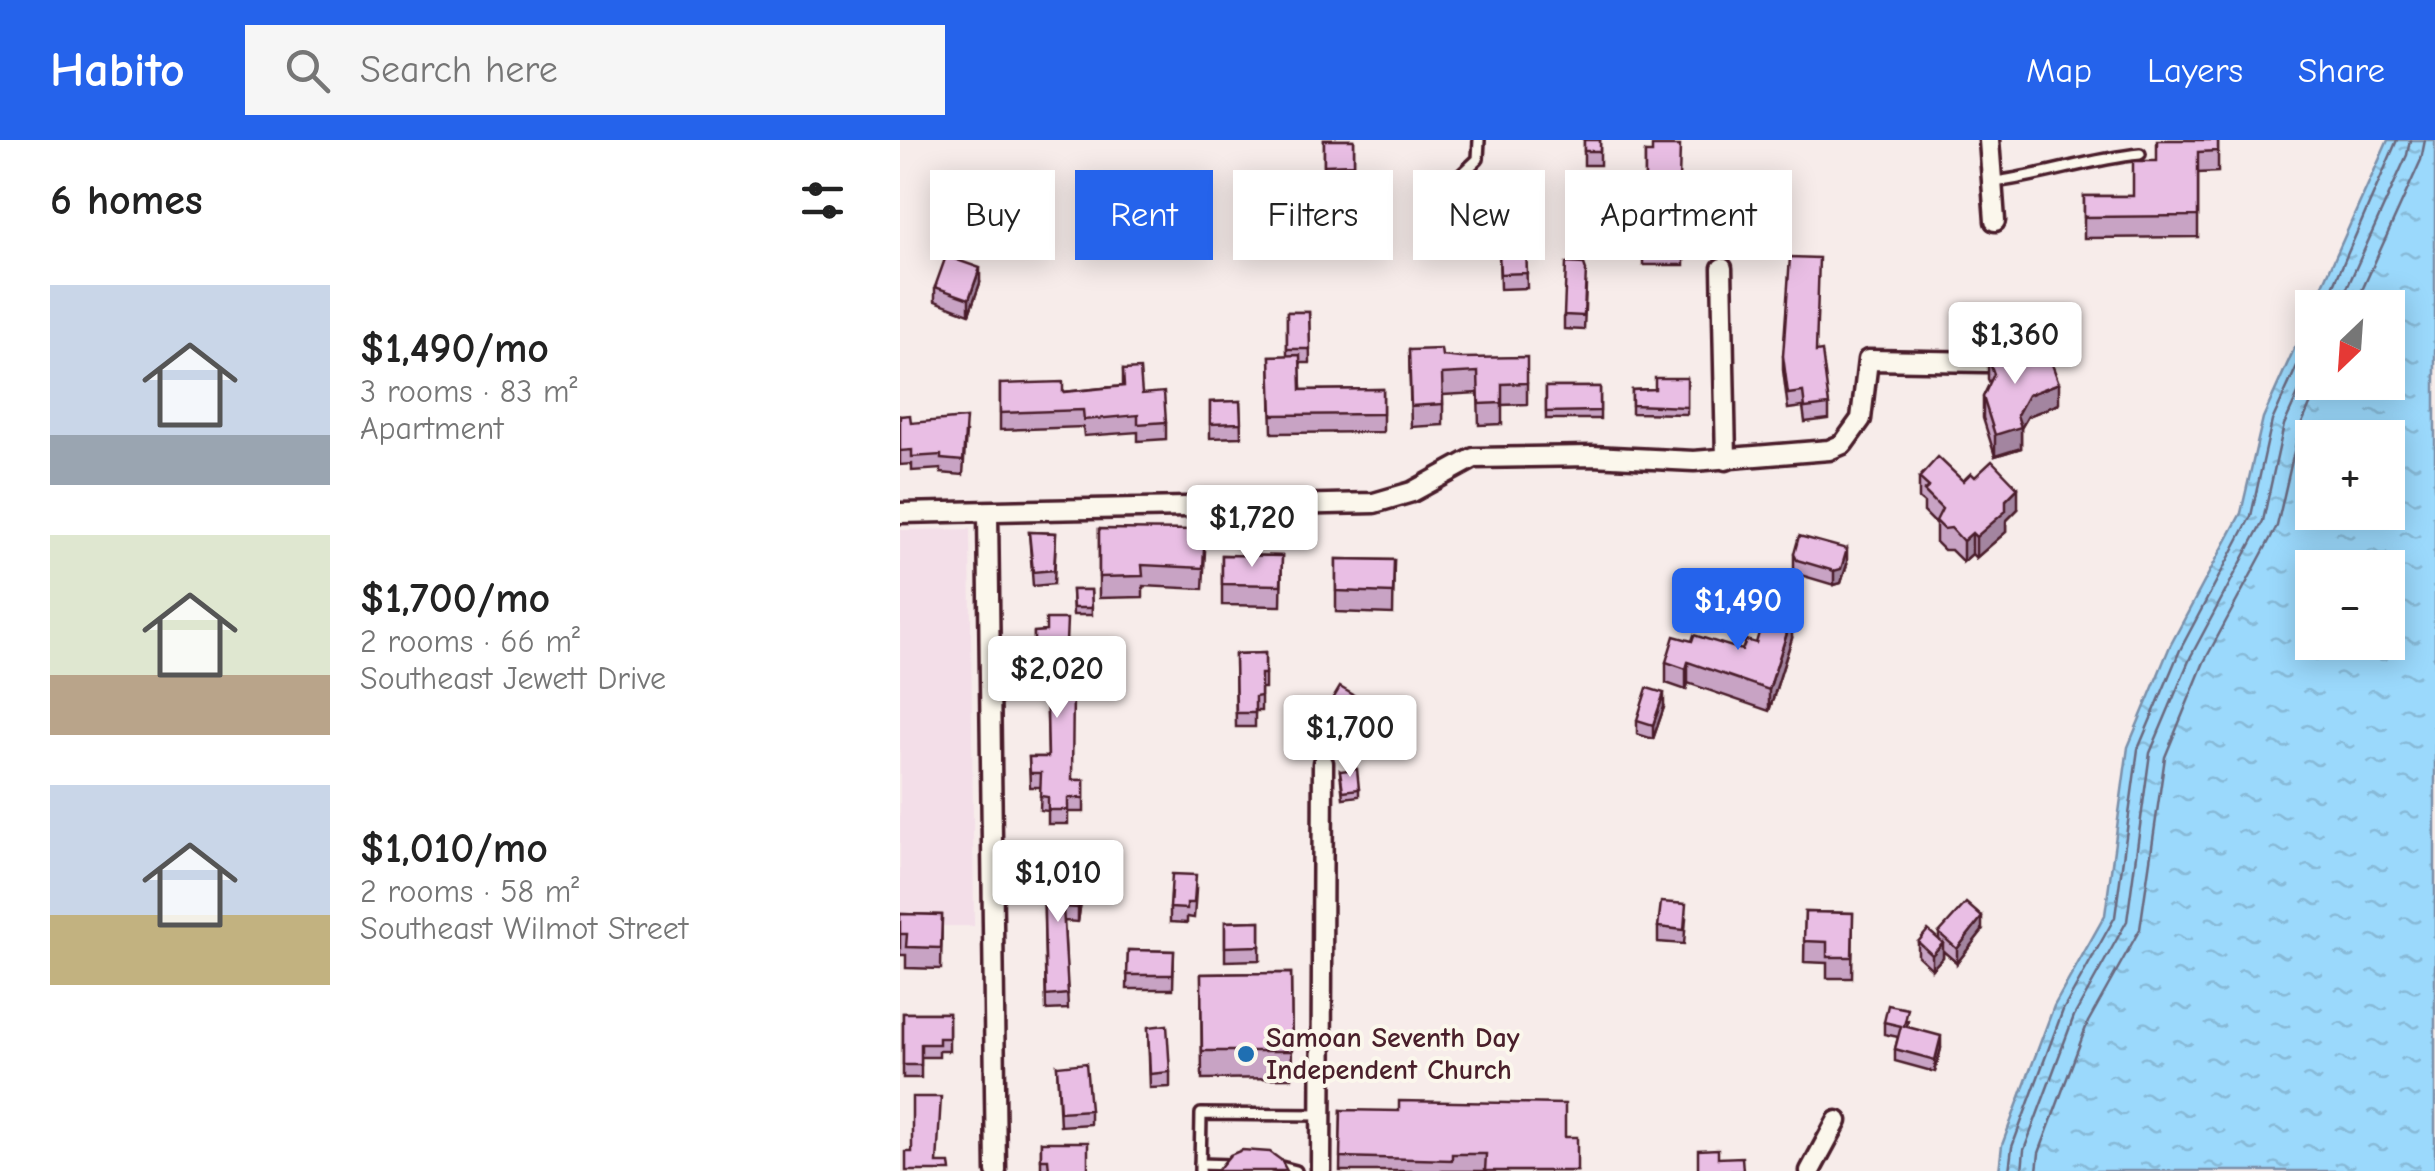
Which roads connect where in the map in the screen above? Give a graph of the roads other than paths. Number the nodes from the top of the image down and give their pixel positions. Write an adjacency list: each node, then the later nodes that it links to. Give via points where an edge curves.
1 (1480, 140): 4 (lane, via 1478,159)
2 (1989, 140): 5 (street)
3 (2140, 154): 5 (lane)
4 (1466, 170)
5 (1990, 183): 6 (street)
6 (1995, 221)
7 (1722, 268): 9 (street)
8 (1987, 362): 9 (street, via 1868,360 1866,404 1843,444 1822,452)
9 (1726, 460): 10 (street, via 1474,458 1412,492 1374,502)
10 (988, 512): 11 (street); 16 (street)
11 (900, 513)
12 (1323, 763): 13 (street)
13 (1321, 1116): 15 (lane, via 1201,1114); 18 (street)
14 (1837, 1120): 19 (street)
15 (1200, 1168): 17 (lane)
16 (996, 1171)
17 (1296, 1171)
18 (1321, 1171)
19 (1810, 1171)

